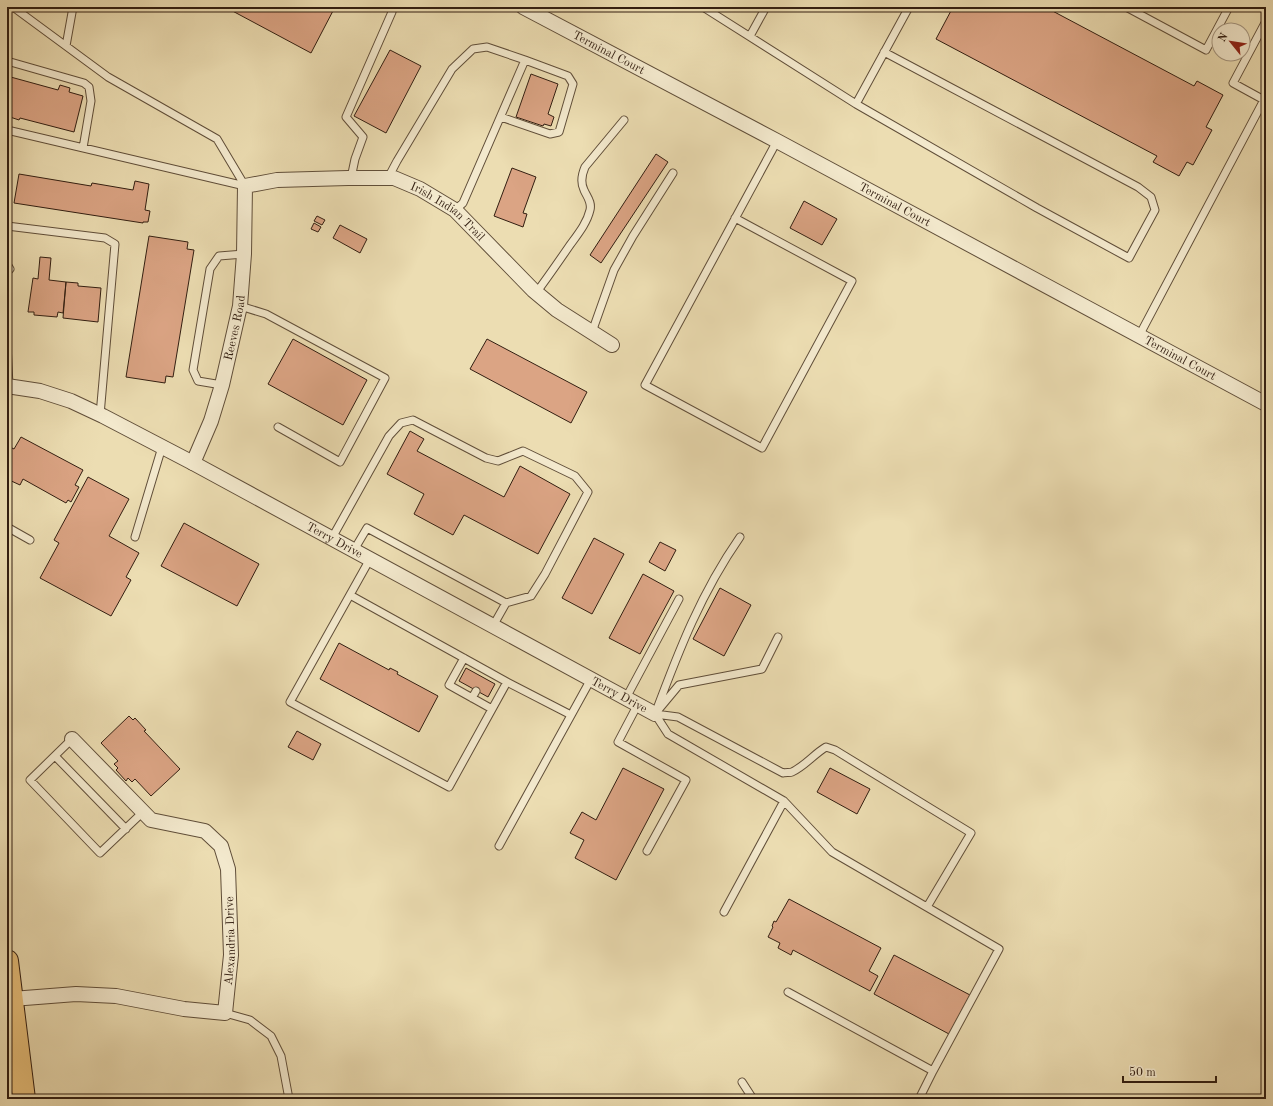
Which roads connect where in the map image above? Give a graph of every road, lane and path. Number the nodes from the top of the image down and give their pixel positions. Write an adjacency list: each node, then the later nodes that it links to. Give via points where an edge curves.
1 (13, 7): 12 (lane)
2 (73, 7): 12 (lane)
3 (523, 7): 21 (street, Terminal Court)
4 (703, 7): 11 (lane)
5 (766, 7): 11 (lane)
6 (909, 7): 13 (lane)
7 (1126, 7): 8 (lane, via 1206,50)
8 (1229, 7)
9 (392, 12): 24 (lane, via 346,117 362,137)
10 (1266, 21): 16 (lane, via 1233,83)
11 (750, 36): 17 (lane)
12 (66, 46): 26 (lane, via 108,77 217,139)
13 (884, 52): 17 (lane); 17 (lane, via 1138,187 1151,197 1155,210 1129,258)
14 (525, 60): 18 (lane); 18 (lane, via 568,76 573,84 559,132 550,134); 25 (lane, via 486,47 472,49 452,69)
15 (7, 61): 22 (lane, via 84,83 89,87 91,101)
16 (1265, 98): 36 (lane)
17 (856, 104)
18 (500, 117): 27 (lane, via 463,203)
19 (624, 120): 33 (lane, via 585,166 582,182 590,209 586,222)
20 (7, 130): 22 (lane)
21 (776, 141): 28 (lane); 36 (street, Terminal Court)
22 (83, 148): 26 (lane)
23 (673, 173): 35 (lane, via 614,270)
24 (351, 178): 25 (street, Irish Indian Trail); 26 (street, Irish Indian Trail, via 277,180)
25 (388, 178): 27 (street, Irish Indian Trail, via 420,189)
26 (245, 186): 30 (street, Reeves Road)
27 (455, 210): 33 (street, Irish Indian Trail)
28 (735, 218): 28 (lane, via 645,384 762,448 852,281)
29 (7, 226): 42 (lane, via 105,238 115,244)
30 (244, 254): 34 (street, Reeves Road); 39 (lane, via 220,256 210,270 192,370 198,382)
31 (7, 264): 32 (lane, via 10,269)
32 (7, 272)
33 (536, 293): 35 (street, Irish Indian Trail)
34 (240, 306): 39 (street, Reeves Road); 43 (lane, via 266,314 385,378 340,462)
35 (592, 332): 38 (street, Irish Indian Trail)
36 (1139, 336): 41 (street, Terminal Court)
37 (7, 343): 40 (lane)
38 (612, 344)
39 (222, 385): 45 (street, Reeves Road)
40 (8, 390): 42 (street, Terry Drive, via 40,391 71,401)
41 (1266, 404)
42 (100, 415): 44 (street, Terry Drive)
43 (278, 427)
44 (162, 447): 45 (street, Terry Drive); 47 (lane)
45 (194, 463): 49 (street, Terry Drive)
46 (7, 527): 50 (lane)
47 (135, 537)
48 (740, 537): 69 (lane, via 704,595)
49 (332, 538): 51 (street, Terry Drive); 55 (lane, via 389,436 401,423 414,420 486,458 498,461 523,451 575,476 588,492 531,596)
50 (30, 540)
51 (354, 550): 52 (street, Terry Drive); 55 (lane, via 367,528)
52 (370, 559): 53 (lane); 56 (street, Terry Drive)
53 (350, 595): 58 (lane); 68 (lane, via 290,702 449,786)
54 (679, 599): 67 (lane)
55 (506, 604): 56 (lane)
56 (493, 626): 61 (street, Terry Drive)
57 (778, 637): 69 (lane, via 762,669 679,685)
58 (464, 658): 59 (lane, via 475,668); 65 (lane, via 449,685)
59 (488, 671): 60 (lane); 62 (lane)
60 (484, 678)
61 (591, 679): 67 (street, Terry Drive); 70 (lane)
62 (507, 682): 68 (lane); 70 (lane)
63 (465, 685): 65 (lane)
64 (476, 691): 66 (lane)
65 (461, 692): 66 (lane)
66 (472, 698): 68 (lane)
67 (632, 701): 69 (street, Terry Drive); 77 (lane, via 618,742 686,780)
68 (492, 709)
69 (655, 714): 73 (lane, via 668,734); 78 (lane, via 678,717 783,773 792,772 826,747 835,750 971,833)
70 (571, 715): 76 (lane)
71 (72, 739): 72 (lane); 74 (street, Alexandria Drive)
72 (55, 756): 75 (lane); 75 (lane, via 30,780 100,853)
73 (784, 801): 78 (lane, via 832,852); 79 (lane)
74 (143, 812): 75 (lane); 83 (street, Alexandria Drive, via 151,820 205,831 222,846 228,869 231,954)
75 (126, 829)
76 (499, 846)
77 (647, 851)
78 (927, 907): 84 (lane, via 999,949)
79 (724, 912)
80 (7, 961): 82 (main road)
81 (788, 992): 84 (lane)
82 (12, 999): 83 (street, via 76,994 116,996 184,1009); 86 (main road)
83 (225, 1013): 87 (lane, via 250,1020 271,1036 281,1056)
84 (933, 1071): 89 (lane)
85 (742, 1082): 88 (lane)
86 (24, 1099)
87 (289, 1099)
88 (753, 1099)
89 (918, 1099)

